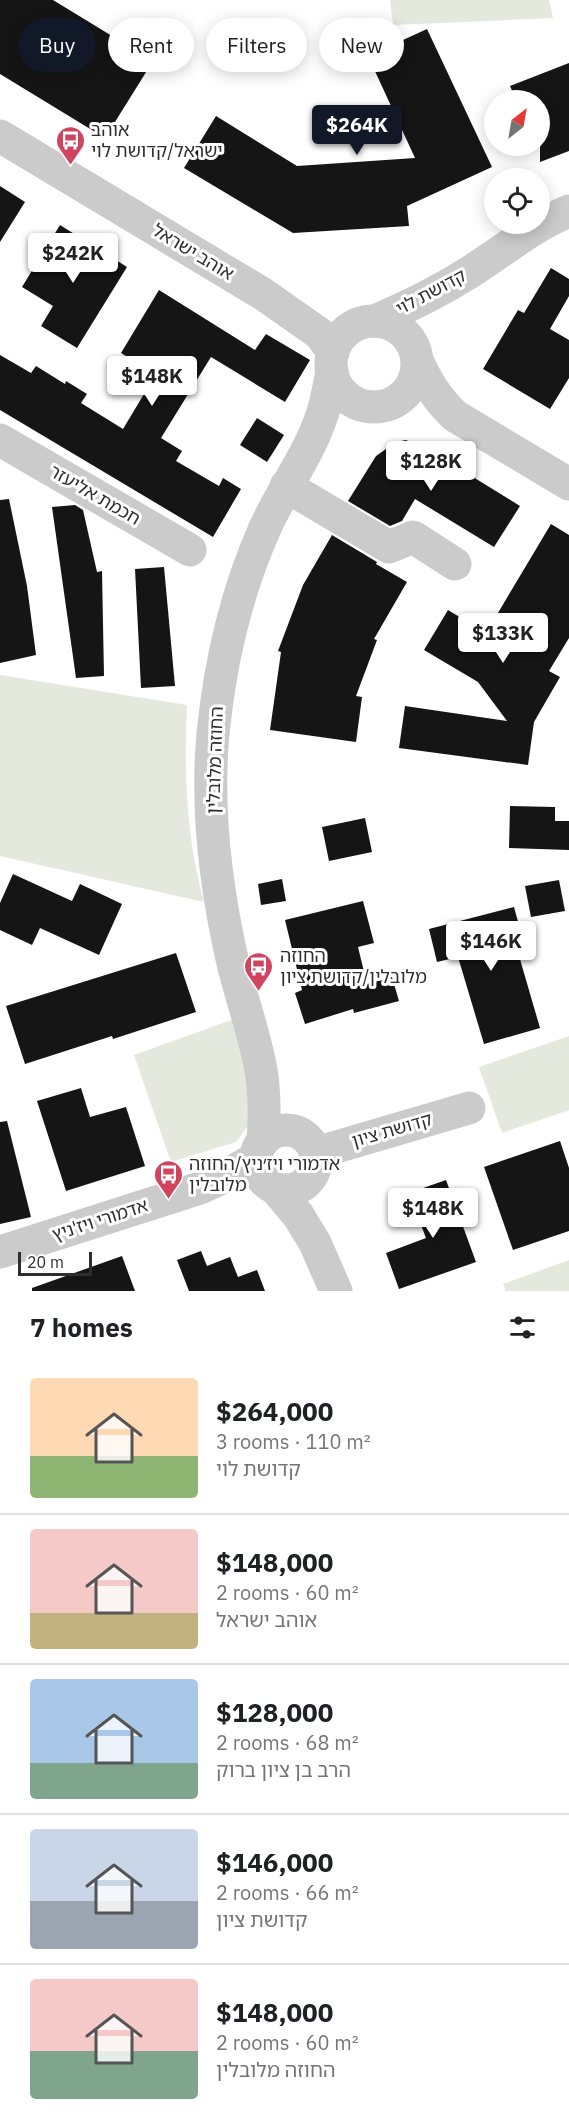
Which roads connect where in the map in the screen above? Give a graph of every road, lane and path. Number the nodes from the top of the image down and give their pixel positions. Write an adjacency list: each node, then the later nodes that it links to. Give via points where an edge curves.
1 (0, 136): 4 (street, אוהב ישראל)
2 (569, 211): 3 (street, קדושת לוי, via 542,223)
3 (486, 261): 5 (street, קדושת לוי, via 412,305); 6 (street, קדושת לוי, via 433,316)
4 (263, 294): 5 (street, אוהב ישראל, via 310,313); 7 (street, אוהב ישראל, via 320,334)
5 (366, 322): 6 (street, via 396,326 412,342); 7 (street, via 342,336)
6 (417, 356): 8 (street, via 417,374 411,387 402,397); 9 (street, via 440,401)
7 (332, 362): 8 (street, via 342,392 363,405); 11 (street, החוזה מלובלין, via 322,416)
8 (382, 405): 9 (street, via 421,404); 11 (street, החוזה מלובלין, via 353,417 322,439)
9 (469, 424): 12 (street)
10 (0, 440): 13 (street, חכמת אליעזר)
11 (291, 477): 14 (street, via 389,547 413,537); 15 (street, החוזה מלובלין, via 256,551 237,603 224,658 213,736 212,809 222,912)
12 (569, 484)
13 (190, 550)
14 (455, 564)
15 (259, 1061): 17 (street, החוזה מלובלין); 18 (street, החוזה מלובלין)
16 (469, 1108): 17 (street, קדושת ציון)
17 (307, 1155): 18 (street, via 278,1131); 18 (street, via 301,1187 291,1190); 19 (street, החוזה מלובלין)
18 (265, 1167): 19 (street, החוזה מלובלין); 20 (street, אדמורי ויז'ניץ)
19 (315, 1244): 21 (street, החוזה מלובלין)
20 (0, 1252)
21 (336, 1291)

